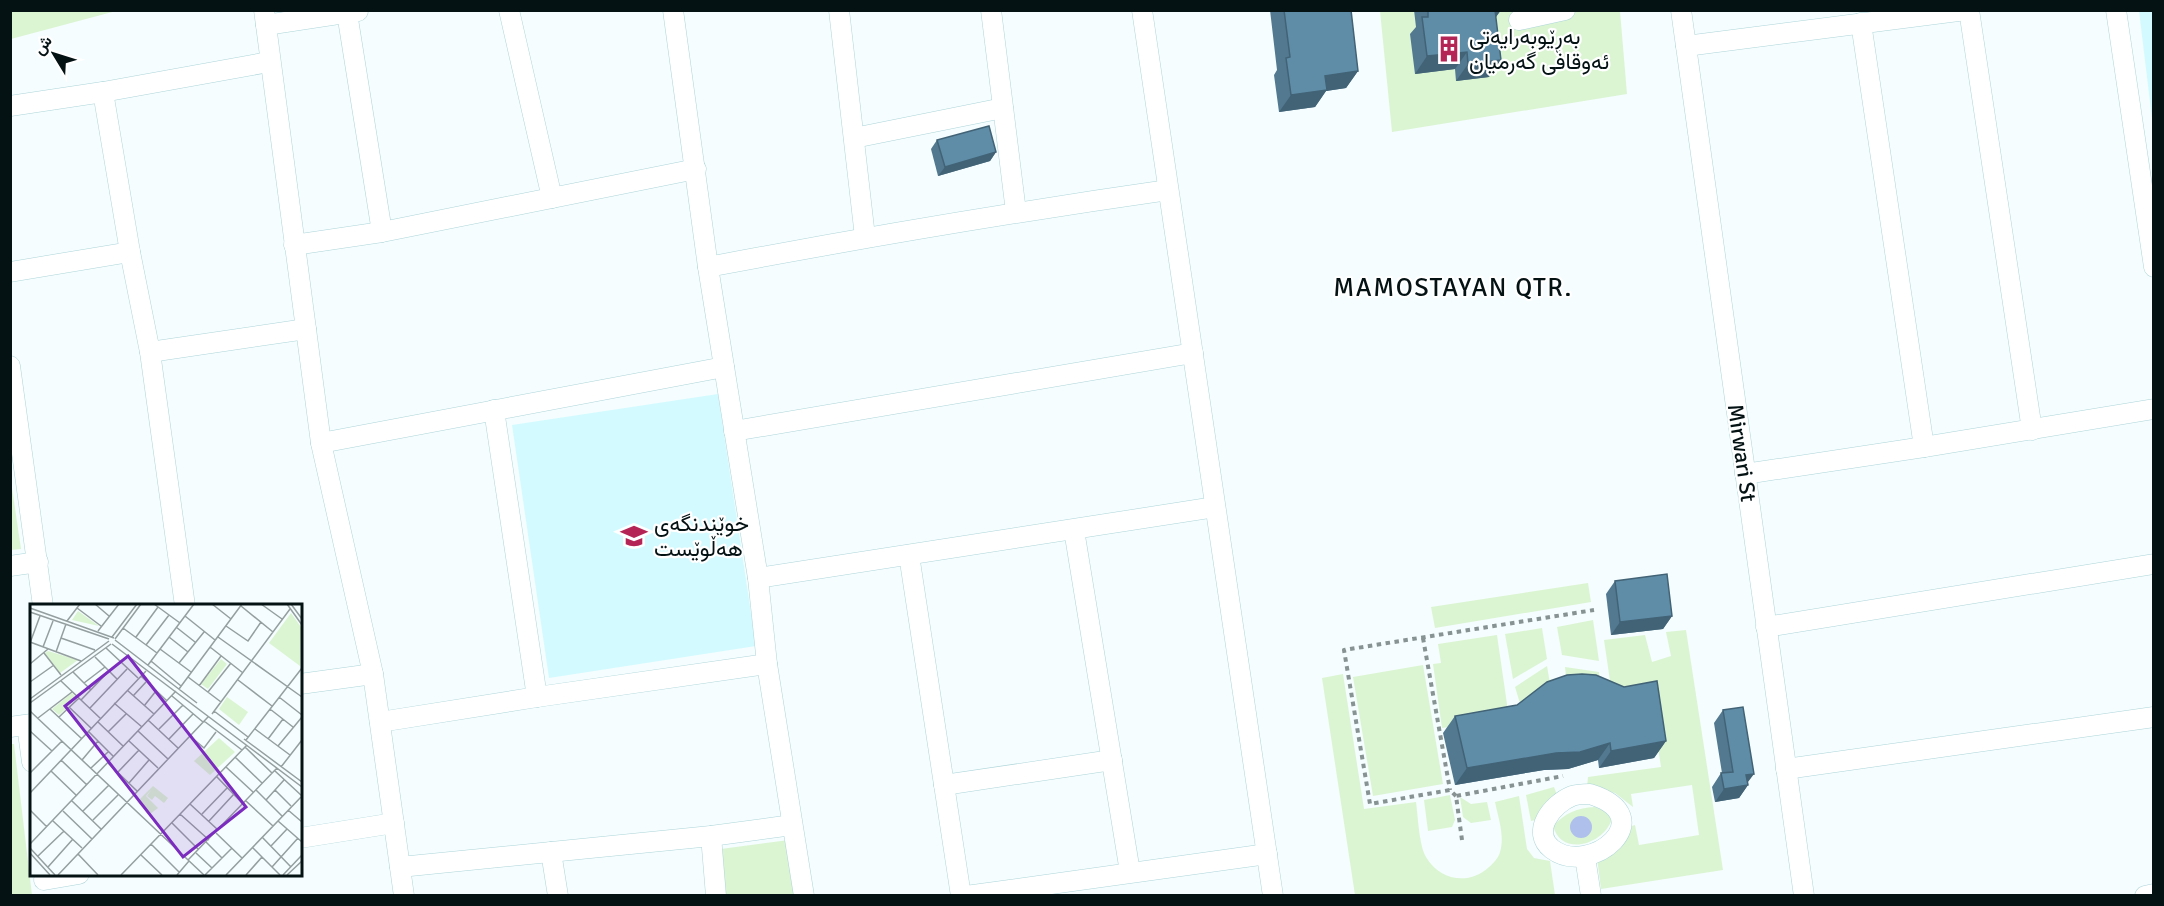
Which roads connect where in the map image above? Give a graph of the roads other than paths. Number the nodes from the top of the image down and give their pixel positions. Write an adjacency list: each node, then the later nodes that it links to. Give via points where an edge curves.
1 (509, 10): 22 (street)
2 (674, 10): 20 (street)
3 (839, 10): 19 (street)
4 (991, 10): 18 (street)
5 (1142, 10): 21 (street)
6 (1565, 10): 12 (street)
7 (1681, 10): 14 (street, Mirwari St)
8 (1968, 10): 13 (street); 38 (street)
9 (2116, 10): 29 (street)
10 (354, 12): 11 (street); 24 (street)
11 (265, 18): 15 (street)
12 (1519, 20)
13 (1861, 23): 14 (street); 41 (street)
14 (1686, 46): 42 (street, Mirwari St)
15 (269, 62): 16 (street); 26 (street)
16 (103, 92): 17 (street); 27 (street)
17 (10, 106)
18 (1003, 108): 19 (street); 23 (street)
19 (854, 138): 25 (street)
20 (696, 169): 22 (street); 28 (street)
21 (1168, 190): 23 (street); 33 (street)
22 (552, 198): 24 (street)
23 (1016, 212): 25 (street)
24 (382, 232): 26 (street)
25 (865, 237): 28 (street)
26 (294, 245): 31 (street)
27 (130, 252): 30 (street); 32 (street)
28 (708, 267): 35 (street)
29 (2154, 267)
30 (10, 272)
31 (306, 329): 32 (street); 40 (street)
32 (150, 352): 51 (street)
33 (1193, 353): 39 (street); 43 (street)
34 (10, 366): 46 (street)
35 (724, 368): 37 (street); 39 (street)
36 (2154, 408): 38 (street)
37 (495, 410): 40 (street); 56 (street)
38 (2032, 430): 41 (street)
39 (734, 431): 49 (street)
40 (321, 443): 54 (street)
41 (1923, 447): 42 (street)
42 (1745, 474): 52 (street, Mirwari St)
43 (1215, 507): 44 (street); 69 (street)
44 (1074, 530): 45 (street); 61 (street)
45 (909, 555): 49 (street); 63 (street)
46 (38, 562): 48 (street); 50 (street)
47 (2154, 564): 52 (street)
48 (10, 566)
49 (758, 578): 53 (street)
50 (44, 604)
51 (185, 604)
52 (1766, 627): 62 (street, Mirwari St)
53 (767, 664): 56 (street); 65 (street)
54 (373, 674): 55 (street); 58 (street)
55 (302, 684)
56 (537, 697): 58 (street)
57 (2154, 717): 62 (street)
58 (380, 722): 64 (street)
59 (23, 725): 60 (street)
60 (30, 754)
61 (1112, 760): 63 (street); 72 (street)
62 (1786, 769): 83 (street, Mirwari St)
63 (944, 785): 80 (street)
64 (394, 823): 67 (street); 71 (street)
65 (792, 825): 66 (street); 79 (street)
66 (711, 836): 68 (street); 78 (street)
67 (302, 838)
68 (551, 852): 71 (street); 77 (street)
69 (1267, 854): 72 (street); 81 (street)
70 (1585, 857): 82 (street)
71 (400, 867): 76 (street)
72 (1130, 872): 80 (street)
73 (71, 876): 74 (street)
74 (45, 883)
75 (2154, 894): 84 (street)
76 (404, 896)
77 (558, 896)
78 (716, 896)
79 (804, 896)
80 (963, 896)
81 (1273, 896)
82 (1591, 896)
83 (1804, 896)
84 (2145, 896)

